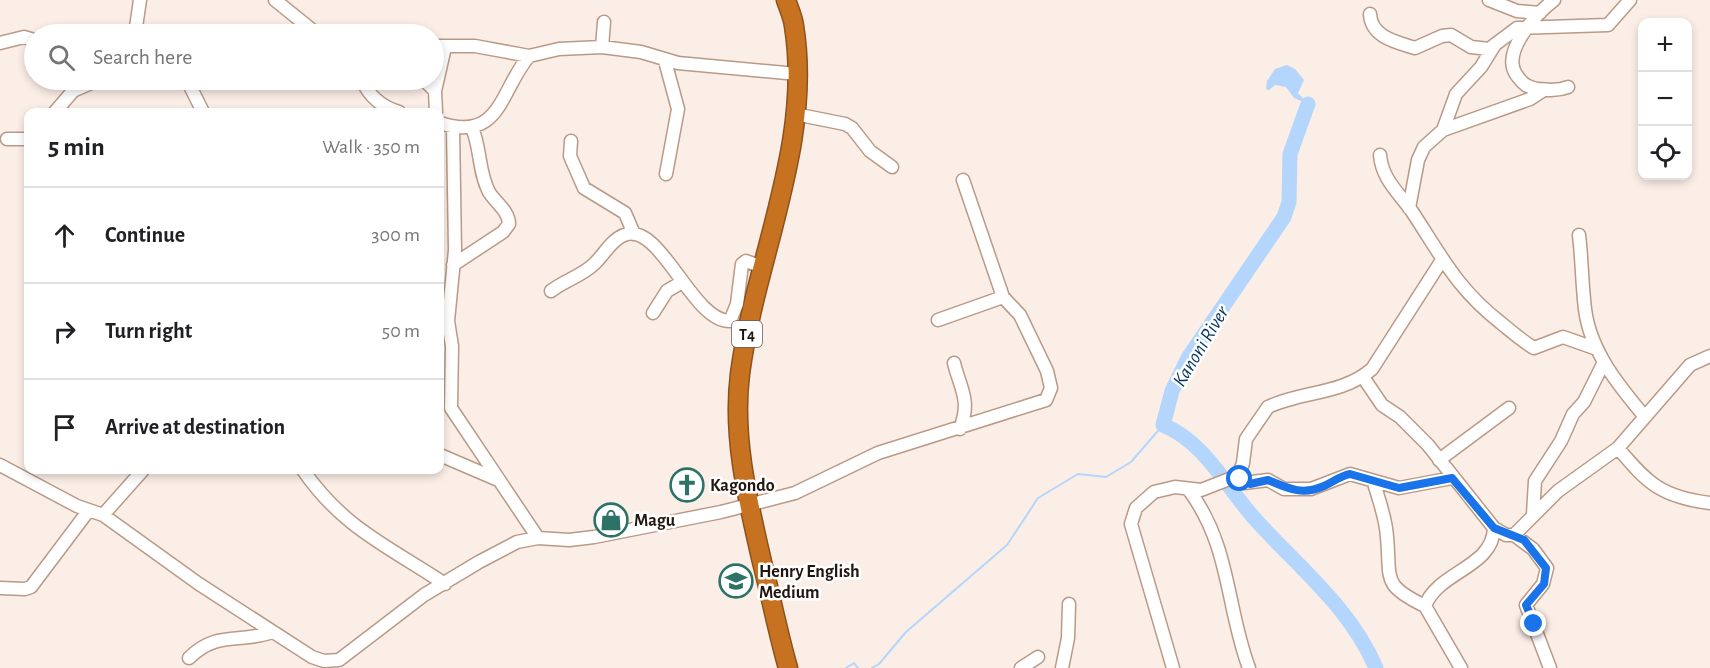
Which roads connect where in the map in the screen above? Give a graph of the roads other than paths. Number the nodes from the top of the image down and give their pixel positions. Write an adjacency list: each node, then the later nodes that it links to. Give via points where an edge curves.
1 (140, 0): 10 (street)
2 (275, 0): 11 (street)
3 (786, 0): 20 (highway, T4, via 794,23)
4 (1489, 0): 8 (street, via 1517,11)
5 (1554, 0): 8 (street)
6 (1630, 0): 12 (street, via 1608,25)
7 (1370, 14): 16 (street, via 1376,31 1415,48 1448,35 1475,48)
8 (1540, 14): 12 (street)
9 (604, 22): 17 (street)
10 (136, 24)
11 (305, 24)
12 (1528, 26): 16 (street, via 1512,30); 25 (street, via 1515,48 1512,65 1524,84)
13 (24, 37): 14 (street)
14 (0, 43)
15 (444, 46): 18 (street, via 475,46)
16 (1494, 46): 35 (street, via 1456,94)
17 (602, 47): 18 (street, via 559,49); 19 (street)
18 (529, 56): 34 (street, via 516,72 501,106)
19 (665, 60): 20 (street); 41 (street, via 678,109)
20 (797, 74): 31 (highway, T4)
21 (1569, 87): 25 (street)
22 (68, 90): 27 (street)
23 (192, 90): 28 (street)
24 (369, 90): 29 (street)
25 (1544, 90): 35 (street, via 1530,99)
26 (435, 91): 30 (street)
27 (57, 108)
28 (201, 108)
29 (384, 108)
30 (436, 108)
31 (795, 114): 40 (street, via 845,124 870,151); 48 (highway, T4, via 792,143)
32 (444, 125): 33 (street)
33 (453, 128): 34 (street); 47 (street)
34 (472, 128): 47 (street, via 487,187 508,216 509,224)
35 (1443, 130): 43 (street, via 1424,147)
36 (7, 139): 37 (street)
37 (24, 139)
38 (571, 141): 44 (street, via 570,156 584,188 626,213)
39 (1380, 155): 43 (street, via 1392,189)
40 (892, 167)
41 (666, 174)
42 (963, 180): 51 (street)
43 (1409, 208): 46 (street)
44 (634, 234): 49 (street, via 659,250); 50 (street, via 624,234 585,272)
45 (1579, 235): 55 (street, via 1585,311)
46 (1442, 260): 55 (street, via 1477,304 1530,346 1539,348 1563,336); 59 (street)
47 (453, 265): 53 (street)
48 (762, 267): 49 (street, via 746,261 741,264 737,304 730,321 720,320); 75 (highway, T4, via 738,396 741,458)
49 (682, 282): 52 (street, via 667,291)
50 (551, 291)
51 (1003, 297): 54 (street); 62 (street, via 1020,315 1037,350 1051,388 1049,395 1046,400)
52 (653, 312)
53 (444, 316): 71 (street, via 452,346 451,408)
54 (938, 320)
55 (1598, 349): 57 (street)
56 (1710, 356): 61 (street, via 1690,366)
57 (1604, 362): 61 (street); 78 (street, via 1535,481)
58 (954, 363): 62 (street, via 967,410)
59 (1363, 377): 65 (street, via 1382,405 1410,426); 69 (street, via 1268,407 1246,439 1243,463)
60 (1509, 408): 65 (street)
61 (1645, 417): 63 (street)
62 (960, 429): 75 (street, via 878,453 818,484)
63 (1618, 448): 74 (street, via 1653,486); 78 (street)
64 (444, 457): 71 (street)
65 (1439, 460): 70 (street)
66 (2, 470): 76 (street)
67 (139, 474): 77 (street)
68 (306, 474): 82 (street, via 349,522)
69 (1236, 475): 72 (street, via 1244,483 1268,480 1294,490 1320,488 1350,474); 73 (street, via 1211,488)
70 (1452, 478): 72 (street, via 1406,488); 79 (street)
71 (496, 479): 81 (street)
72 (1374, 483): 85 (street, via 1388,538 1387,573 1404,596)
73 (1189, 490): 93 (street, via 1164,488 1154,492 1136,508 1131,524); 94 (street, via 1225,564)
74 (1710, 503)
75 (749, 505): 81 (street, via 594,537); 90 (highway, T4)
76 (89, 510): 77 (street); 83 (street, via 31,586)
77 (103, 514): 86 (street)
78 (1533, 514): 80 (street)
79 (1494, 528): 80 (street); 85 (street, via 1486,554 1439,587)
80 (1514, 535): 96 (street, via 1533,549 1546,568 1544,584 1526,605)
81 (537, 538): 82 (street, via 498,551)
82 (445, 584): 89 (street, via 424,595)
83 (0, 588)
84 (1069, 604): 92 (street)
85 (1425, 606): 95 (street)
86 (272, 632): 88 (street, via 206,643); 89 (street, via 312,657)
87 (1038, 657): 91 (street)
88 (189, 658)
89 (337, 664)
90 (788, 668)
91 (1021, 668)
92 (1062, 668)
93 (1173, 668)
94 (1249, 668)
95 (1461, 668)
96 (1550, 668)

